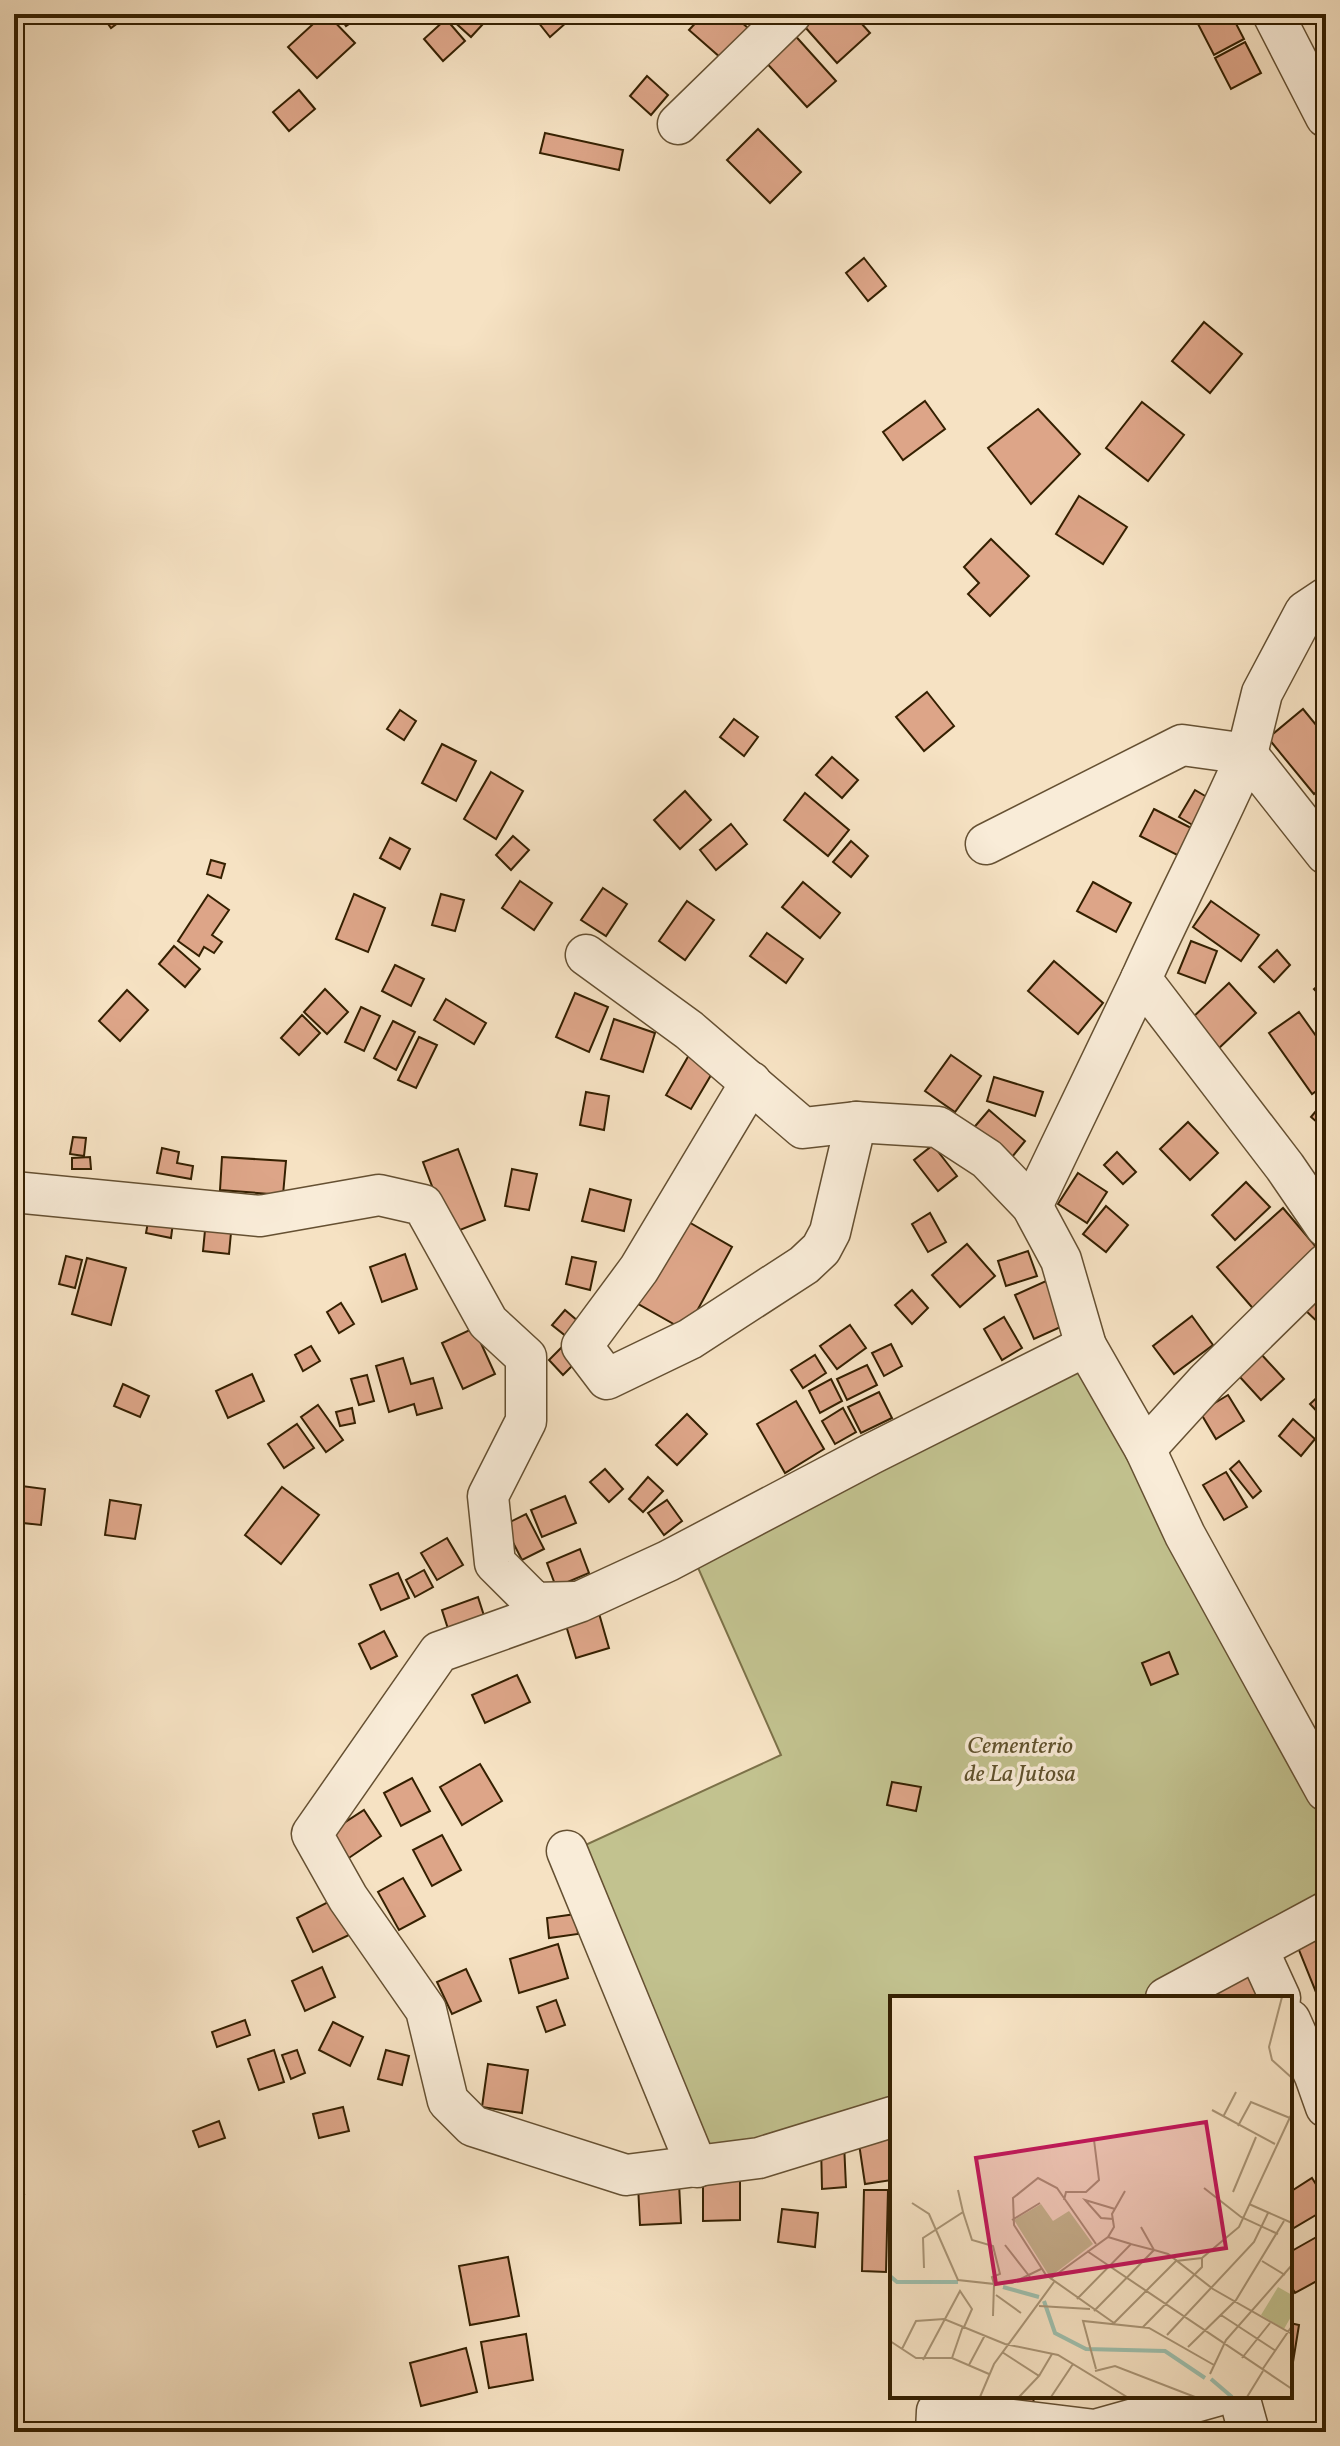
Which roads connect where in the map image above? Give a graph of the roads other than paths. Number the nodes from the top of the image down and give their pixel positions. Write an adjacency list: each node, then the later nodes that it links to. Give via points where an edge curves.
1 (791, 14): 4 (street)
2 (1273, 14): 3 (street)
3 (1326, 117)
4 (678, 124)
5 (1326, 598): 6 (street, via 1305,612 1262,693)
6 (1247, 754): 7 (street, via 1182,745); 8 (street); 10 (street)
7 (986, 844)
8 (1326, 854)
9 (586, 955): 11 (street)
10 (1141, 979): 14 (street); 15 (street)
11 (751, 1082): 12 (street, via 803,1128); 12 (street, via 639,1269 582,1346 607,1379 690,1339 821,1249 830,1232)
12 (856, 1122): 14 (street, via 938,1127 987,1159)
13 (14, 1192): 19 (street, via 260,1216 379,1195 423,1205 488,1322 526,1357 526,1421 488,1496 495,1563 535,1603)
14 (1032, 1206): 17 (street, via 1061,1260)
15 (1326, 1227)
16 (1326, 1264): 18 (street)
17 (1086, 1346): 18 (street); 19 (street)
18 (1145, 1449): 20 (street, via 1185,1535)
19 (579, 1602): 29 (street, via 439,1652 312,1834 348,1898 426,2010 448,2101 473,2126 626,2175)
20 (1326, 1791)
21 (567, 1851): 29 (street)
22 (1326, 1912): 23 (street)
23 (1258, 1950): 24 (street); 25 (street)
24 (1170, 1996)
25 (1279, 1996)
26 (1292, 2027): 27 (street)
27 (1310, 2090)
28 (890, 2118): 29 (street, via 759,2158)
29 (697, 2167)
30 (1209, 2398): 32 (street, via 1095,2430 937,2411)
31 (1240, 2398): 33 (street)
32 (936, 2432)
33 (1249, 2432)

